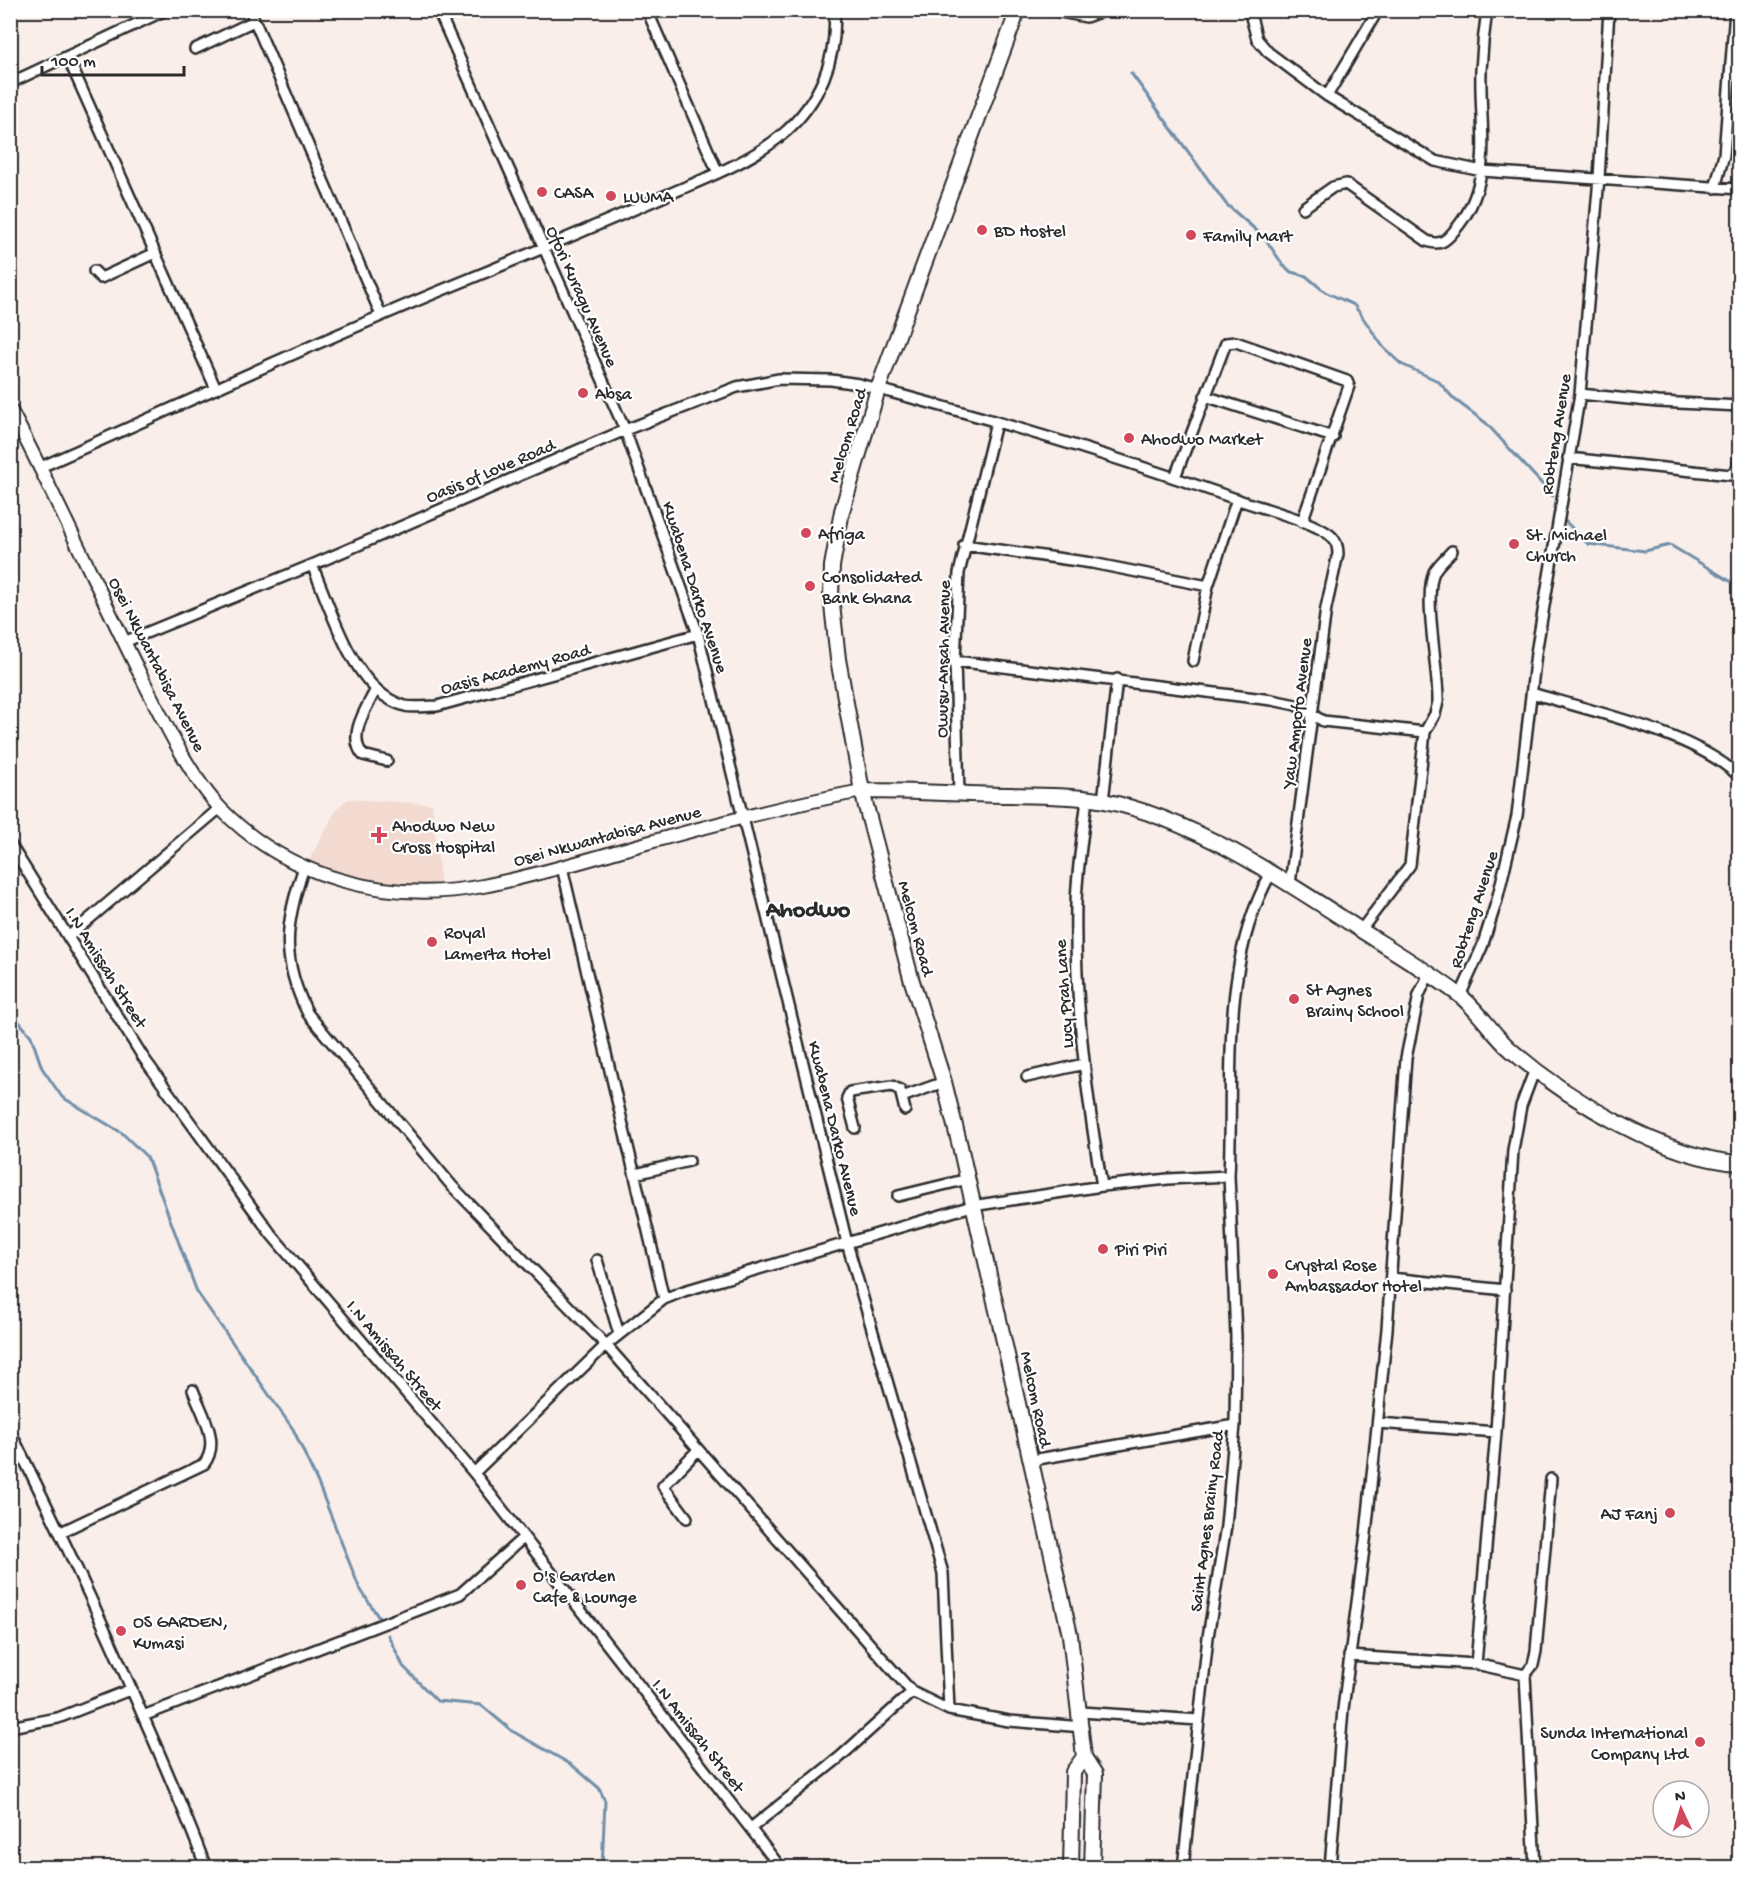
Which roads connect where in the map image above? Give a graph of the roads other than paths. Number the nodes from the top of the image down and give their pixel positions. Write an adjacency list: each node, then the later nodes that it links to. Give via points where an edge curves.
1 (166, 10): 14 (street)
2 (250, 10): 15 (street)
3 (438, 10): 26 (street, Ofori Kuragu Avenue)
4 (647, 10): 21 (street)
5 (834, 10): 21 (street, via 831,58 817,95 772,143)
6 (1018, 10): 31 (main road, Melcom Road)
7 (1050, 10): 8 (street, via 1086,16)
8 (1106, 10)
9 (1249, 10): 19 (street, via 1263,46)
10 (1378, 10): 19 (street)
11 (1487, 10): 20 (street, via 1481,70)
12 (1609, 10): 22 (street, Robteng Avenue)
13 (1735, 10): 23 (street, via 1724,155)
14 (150, 14): 17 (street)
15 (254, 21): 16 (street); 29 (street)
16 (195, 49)
17 (68, 58): 18 (street); 27 (street)
18 (10, 83)
19 (1327, 96): 20 (street, via 1422,155 1449,166)
20 (1482, 171): 22 (street); 25 (street, via 1472,208 1441,243 1427,241 1346,184 1333,187)
21 (718, 172): 26 (street)
22 (1599, 178): 23 (street); 32 (street, Robteng Avenue)
23 (1715, 188): 24 (street)
24 (1740, 189)
25 (1303, 208)
26 (544, 249): 29 (street); 37 (street, Ofori Kuragu Avenue)
27 (155, 253): 28 (street, via 101,278); 30 (street)
28 (94, 271)
29 (381, 315): 30 (street)
30 (216, 389): 41 (street)
31 (878, 389): 36 (street, Oasis of Love Road); 37 (street, Oasis of Love Road, via 831,380 759,381); 61 (main road, Melcom Road, via 842,511 832,566 838,659)
32 (1580, 394): 34 (street); 40 (street, Robteng Avenue)
33 (1205, 396): 38 (street); 38 (street, via 1223,346 1236,342 1347,381 1349,386); 42 (street)
34 (1740, 406)
35 (10, 410): 41 (street, Osei Nkwantabisa Avenue)
36 (996, 423): 42 (street, Oasis of Love Road); 45 (street, Owusu-Ansah Avenue)
37 (625, 430): 48 (street, Oasis of Love Road); 50 (street, Kwabena Darko Avenue)
38 (1333, 437): 44 (street)
39 (1740, 451): 40 (street, via 1738,467 1731,474)
40 (1568, 458): 56 (street, Robteng Avenue)
41 (41, 467): 51 (street, Osei Nkwantabisa Avenue)
42 (1175, 477): 43 (street, Oasis of Love Road)
43 (1237, 499): 44 (street, Oasis of Love Road); 49 (street)
44 (1302, 522): 46 (street, Oasis of Love Road, via 1326,533)
45 (964, 545): 49 (street, via 1092,563); 52 (street, Owusu-Ansah Avenue, via 955,613)
46 (1338, 546): 57 (street, Yaw Ampofo Avenue)
47 (1452, 551): 58 (street, via 1432,579 1438,702)
48 (312, 565): 51 (street, Oasis of Love Road); 55 (street, Oasis Academy Road, via 358,671)
49 (1208, 586): 53 (street)
50 (698, 634): 55 (street, Oasis Academy Road, via 437,706 405,706); 66 (street, Kwabena Darko Avenue)
51 (124, 642): 65 (street, Osei Nkwantabisa Avenue, via 179,748)
52 (955, 661): 54 (street); 62 (street, Owusu-Ansah Avenue)
53 (1193, 661)
54 (1117, 679): 57 (street, via 1272,700 1296,705); 64 (street)
55 (375, 691): 59 (street, via 359,718 359,746 363,755)
56 (1532, 693): 60 (street, via 1653,730 1720,761); 75 (street, Robteng Avenue, via 1508,859 1482,947)
57 (1312, 716): 58 (street, via 1336,723); 71 (street, Yaw Ampofo Avenue)
58 (1425, 732): 72 (street, via 1410,865)
59 (387, 761)
60 (1740, 777)
61 (862, 791): 62 (main road); 66 (street, Osei Nkwantabisa Avenue); 79 (main road, Melcom Road, via 911,978)
62 (959, 793): 63 (main road)
63 (1087, 799): 64 (main road); 76 (street, Lucy Prah Lane, via 1076,902)
64 (1103, 801): 70 (main road, via 1173,824)
65 (220, 808): 68 (street, Osei Nkwantabisa Avenue, via 275,853); 73 (street)
66 (743, 817): 69 (street, Osei Nkwantabisa Avenue); 91 (street, Kwabena Darko Avenue)
67 (10, 844): 73 (street, I.N Amissah Street)
68 (304, 867): 69 (street, Osei Nkwantabisa Avenue, via 375,890 421,894 480,887); 97 (street, via 287,931 296,989 308,1014 452,1186)
69 (562, 867): 85 (street)
70 (1271, 873): 71 (main road); 86 (street, Saint Agnes Brainy Road, via 1252,914 1235,974)
71 (1290, 884): 72 (main road)
72 (1361, 930): 74 (main road)
73 (68, 937): 105 (street, I.N Amissah Street, via 143,1057 271,1234)
74 (1429, 974): 75 (main road); 93 (street, via 1419,994 1406,1058)
75 (1460, 996): 77 (main road, via 1511,1051)
76 (1084, 1064): 78 (street); 88 (street, Lucy Prah Lane)
77 (1535, 1069): 84 (main road, via 1638,1133 1701,1157); 94 (street, via 1521,1106 1513,1150)
78 (1027, 1077)
79 (944, 1082): 80 (street); 87 (main road, Melcom Road)
80 (902, 1097): 81 (street); 82 (street, via 900,1090 892,1086 850,1092 847,1098)
81 (905, 1110)
82 (855, 1128)
83 (689, 1161): 85 (street)
84 (1740, 1163)
85 (635, 1174): 95 (street)
86 (1229, 1176): 88 (street); 100 (street, Saint Agnes Brainy Road, via 1236,1336)
87 (968, 1179): 89 (street); 90 (main road, Melcom Road)
88 (1102, 1186): 90 (street)
89 (898, 1196)
90 (972, 1206): 91 (street); 104 (main road, Melcom Road)
91 (847, 1243): 95 (street); 115 (street, Kwabena Darko Avenue, via 943,1573)
92 (597, 1260): 96 (street)
93 (1391, 1278): 94 (street); 99 (street)
94 (1505, 1290): 102 (street)
95 (664, 1299): 96 (street)
96 (619, 1334): 97 (street)
97 (606, 1345): 103 (street); 105 (street)
98 (193, 1390): 108 (street, via 212,1438 212,1454 204,1464)
99 (1378, 1423): 102 (street); 110 (street)
100 (1235, 1425): 104 (street); 118 (street, Saint Agnes Brainy Road)
101 (10, 1431): 108 (street)
102 (1496, 1432): 111 (street)
103 (698, 1450): 107 (street, via 663,1486); 114 (street)
104 (1032, 1460): 116 (main road, Melcom Road, via 1070,1635)
105 (474, 1473): 109 (street, I.N Amissah Street)
106 (1551, 1479): 112 (street, via 1536,1651 1533,1665)
107 (687, 1518)
108 (61, 1532): 113 (street)
109 (524, 1537): 117 (street, via 452,1598); 122 (street, I.N Amissah Street)
110 (1349, 1656): 111 (street); 128 (street)
111 (1476, 1664): 112 (street)
112 (1525, 1674): 129 (street)
113 (132, 1689): 117 (street); 119 (street, via 58,1718)
114 (912, 1692): 115 (street); 122 (street, via 840,1757)
115 (950, 1710): 120 (street, via 1009,1721)
116 (1081, 1712): 118 (street); 120 (main road, Melcom Road)
117 (143, 1716): 123 (street)
118 (1200, 1720): 127 (street, Saint Agnes Brainy Road)
119 (10, 1727)
120 (1083, 1727): 121 (main road, Melcom Road)
121 (1084, 1757): 125 (main road, Melcom Road, via 1073,1772); 126 (main road, via 1095,1774)
122 (751, 1828): 124 (street, I.N Amissah Street)
123 (206, 1868)
124 (781, 1868)
125 (1071, 1868)
126 (1092, 1868)
127 (1183, 1868)
128 (1330, 1868)
129 (1535, 1868)

